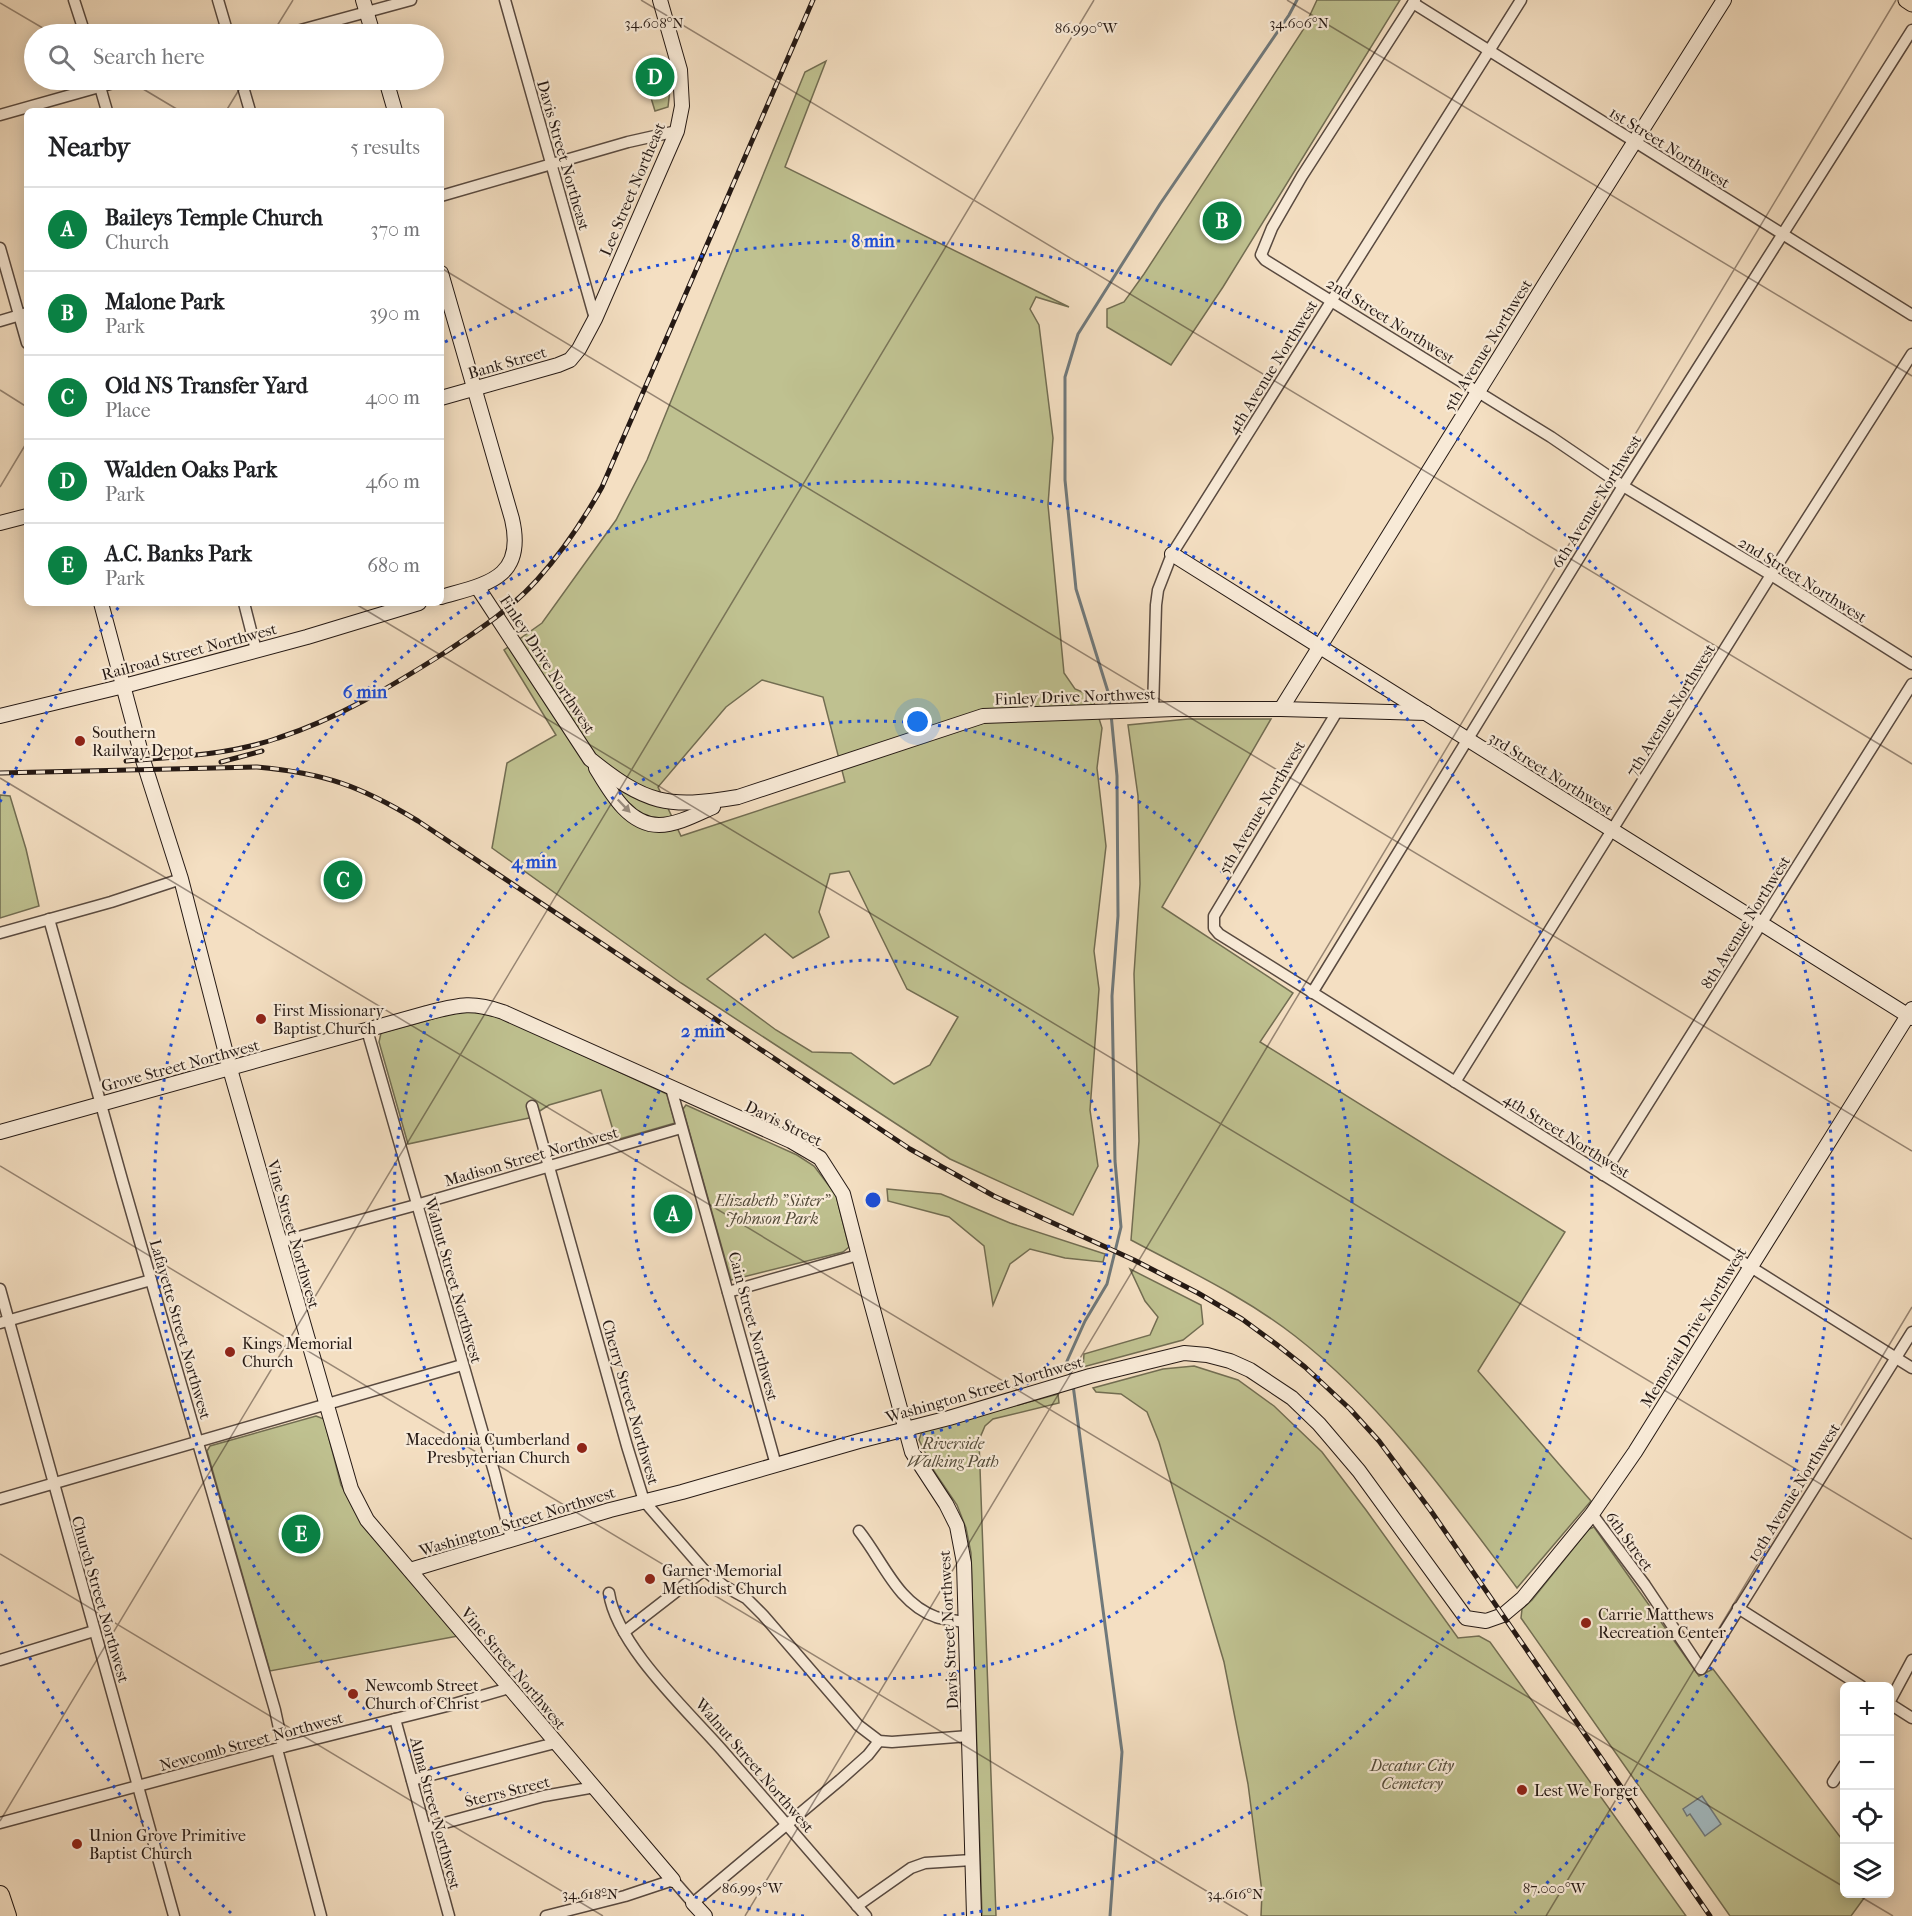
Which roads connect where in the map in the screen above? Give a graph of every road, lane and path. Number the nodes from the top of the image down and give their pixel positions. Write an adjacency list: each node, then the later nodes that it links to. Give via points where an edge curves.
1 (74, 0): 12 (street)
2 (218, 0): 13 (street)
3 (411, 0): 11 (street)
4 (505, 0): 28 (street, Davis Street Northeast)
5 (660, 0): 26 (street, Lee Street Northeast, via 680,70 682,106)
6 (1521, 0): 17 (street, 4th Avenue Northwest)
7 (1724, 0): 27 (street, 5th Avenue Northwest)
8 (1906, 0): 10 (main road)
9 (1414, 2): 17 (street, 1st Street Northwest); 33 (street, 2nd Street Northwest, via 1302,176 1262,248 1265,260)
10 (1912, 4)
11 (365, 6): 14 (street); 15 (street)
12 (82, 24)
13 (225, 24)
14 (314, 24)
15 (370, 24)
16 (1912, 30): 30 (street, 6th Avenue Northwest)
17 (1490, 51): 27 (street, 1st Street Northwest); 33 (street, 4th Avenue Northwest)
18 (77, 90): 25 (street)
19 (101, 90): 22 (street)
20 (244, 90): 23 (street)
21 (389, 90): 24 (street)
22 (106, 108)
23 (249, 108)
24 (394, 108)
25 (0, 114)
26 (677, 131): 28 (street); 36 (street, Lee Street Northeast)
27 (1635, 143): 30 (street, 1st Street Northwest); 40 (street, 5th Avenue Northwest)
28 (552, 164): 29 (street); 36 (street, Davis Street Northeast)
29 (444, 195)
30 (1782, 235): 35 (street, 1st Street Northwest); 42 (street, 6th Avenue Northwest)
31 (0, 248): 34 (street)
32 (444, 284): 39 (street)
33 (1330, 301): 40 (street, 2nd Street Northwest); 45 (street, 4th Avenue Northwest)
34 (23, 314): 37 (street)
35 (1912, 315)
36 (596, 319): 39 (street, Bank Street, via 570,360)
37 (0, 321)
38 (1912, 354): 46 (street, 7th Avenue Northwest)
39 (474, 389): 41 (street, Bank Street); 47 (street, via 515,532 513,556 506,568 492,582)
40 (1478, 392): 42 (street, 2nd Street Northwest); 52 (street, 5th Avenue Northwest)
41 (444, 397)
42 (1623, 486): 46 (street, 2nd Street Northwest); 62 (street, 6th Avenue Northwest)
43 (24, 517): 44 (street)
44 (0, 523)
45 (1172, 554): 52 (street, 3rd Street Northwest); 58 (street, 4th Avenue Northwest, via 1156,605)
46 (1772, 575): 54 (street, 2nd Street Northwest); 65 (street, 7th Avenue Northwest)
47 (478, 588): 48 (street); 63 (street, Finley Drive Northwest)
48 (444, 596)
49 (102, 606): 56 (street, Vine Street Northwest)
50 (245, 606): 53 (street)
51 (392, 607): 53 (street, Railroad Street Northwest, via 355,623)
52 (1319, 646): 57 (street, 5th Avenue Northwest); 60 (street, 3rd Street Northwest)
53 (256, 650): 56 (street, Railroad Street Northwest)
54 (1912, 664)
55 (1912, 684): 69 (street, 8th Avenue Northwest)
56 (124, 686): 61 (street, Railroad Street Northwest); 66 (street, Vine Street Northwest, via 145,769)
57 (1281, 709): 58 (street, Finley Drive Northwest); 59 (street, Finley Drive Northwest)
58 (1153, 710): 64 (street, Finley Drive Northwest, via 983,716)
59 (1338, 710): 60 (street, Finley Drive Northwest); 68 (street, 5th Avenue Northwest)
60 (1426, 713): 62 (street, 3rd Street Northwest)
61 (0, 717)
62 (1466, 739): 65 (street, 3rd Street Northwest); 71 (street, 6th Avenue Northwest)
63 (590, 759): 64 (street, Finley Drive Northwest, via 622,784 652,798 701,804); 64 (street, Finley Drive Northwest, one-way to 64, via 619,802 637,819 659,825)
64 (738, 797)
65 (1612, 831): 69 (street, 3rd Street Northwest); 75 (street, 7th Avenue Northwest)
66 (181, 879): 67 (street); 74 (street, Vine Street Northwest)
67 (49, 919): 70 (street); 77 (street, Lafayette Street Northwest)
68 (1213, 922): 71 (street, 4th Street Northwest, via 1219,934)
69 (1761, 924): 72 (street, 3rd Street Northwest); 82 (street, 8th Avenue Northwest)
70 (0, 933)
71 (1312, 993): 75 (street, 4th Street Northwest)
72 (1911, 1014): 86 (street, Memorial Drive Northwest)
73 (367, 1030): 74 (street, Grove Street Northwest); 76 (street, Grove Street Northwest, via 462,1005 486,1006); 83 (street, Walnut Street Northwest)
74 (230, 1069): 77 (street, Grove Street Northwest); 84 (street, Vine Street Northwest)
75 (1455, 1082): 82 (street, 4th Street Northwest)
76 (671, 1088): 79 (street); 85 (street, Davis Street, via 791,1141 820,1158 843,1194)
77 (101, 1103): 80 (street, Grove Street Northwest); 87 (street, Lafayette Street Northwest)
78 (532, 1106): 81 (street, Cherry Street Northwest)
79 (681, 1128): 81 (street, Madison Street Northwest); 89 (street, Cain Street Northwest)
80 (0, 1132)
81 (548, 1167): 83 (street, Madison Street Northwest); 101 (street, Cherry Street Northwest)
82 (1603, 1175): 86 (street, 4th Street Northwest)
83 (416, 1205): 84 (street, Madison Street Northwest); 93 (street, Walnut Street Northwest)
84 (280, 1242): 95 (street, Vine Street Northwest)
85 (858, 1254): 89 (street); 96 (street, Davis Street Northwest)
86 (1750, 1266): 92 (street, 4th Street Northwest); 102 (street, Memorial Drive Northwest)
87 (151, 1280): 90 (street); 97 (street, Lafayette Street Northwest)
88 (0, 1289): 90 (street, Church Street Northwest)
89 (728, 1292): 98 (street, Cain Street Northwest)
90 (4, 1322): 99 (street, Church Street Northwest)
91 (1912, 1332): 92 (street, 10th Avenue Northwest)
92 (1896, 1358): 94 (street, 4th Street Northwest); 108 (street, 10th Avenue Northwest)
93 (462, 1365): 95 (street); 104 (street, Walnut Street Northwest)
94 (1912, 1368)
95 (326, 1405): 97 (street); 105 (street, Vine Street Northwest, via 361,1510)
96 (906, 1429): 98 (street, Washington Street Northwest); 109 (street, Washington Street Northwest, via 1184,1353 1230,1361 1270,1382 1312,1418 1359,1471); 110 (street, Davis Street Northwest, via 918,1464 957,1526 964,1563)
97 (198, 1443): 99 (street); 125 (street, Lafayette Street Northwest, via 274,1710)
98 (776, 1465): 101 (street, Washington Street Northwest)
99 (54, 1485): 100 (street); 111 (street, Church Street Northwest)
100 (0, 1499)
101 (644, 1501): 104 (street, Washington Street Northwest); 106 (street, Cherry Street Northwest)
102 (1592, 1514): 109 (street, Memorial Drive Northwest, via 1508,1611 1485,1621); 115 (street, 6th Street)
103 (859, 1531): 110 (street, via 903,1595 938,1618)
104 (511, 1539): 105 (street, Washington Street Northwest)
105 (410, 1570): 117 (street, Vine Street Northwest)
106 (704, 1570): 112 (street); 123 (street, Cherry Street Northwest, via 764,1615 858,1725)
107 (609, 1593): 112 (street, Walnut Street Northwest)
108 (1738, 1608): 115 (street, 10th Avenue Northwest); 116 (street)
109 (1466, 1618)
110 (964, 1622): 122 (street, Davis Street Northwest)
111 (94, 1631): 113 (street); 129 (street, Church Street Northwest)
112 (624, 1632): 132 (street, Walnut Street Northwest, via 651,1670)
113 (0, 1660)
114 (1912, 1660): 118 (street)
115 (1701, 1669)
116 (1855, 1682)
117 (509, 1688): 121 (street, Newcomb Street Northwest); 124 (street, Vine Street Northwest)
118 (1894, 1694)
119 (1894, 1705): 120 (street)
120 (1912, 1718)
121 (395, 1719): 125 (street, Newcomb Street Northwest); 127 (street, Alma Street Northwest)
122 (969, 1736): 123 (street); 134 (street, Davis Street Northwest)
123 (879, 1741): 132 (street)
124 (555, 1743): 127 (street); 130 (street, Vine Street Northwest)
125 (280, 1748): 129 (street, Newcomb Street Northwest); 141 (street, Lafayette Street Northwest)
126 (1840, 1773): 128 (street)
127 (412, 1780): 133 (street, Alma Street Northwest)
128 (1833, 1782)
129 (139, 1786): 131 (street, Newcomb Street Northwest); 140 (street, Church Street Northwest)
130 (595, 1787): 133 (street, Sterrs Street, via 544,1796); 135 (street, Vine Street Northwest)
131 (0, 1823)
132 (787, 1825): 137 (street); 138 (street, Walnut Street Northwest)
133 (426, 1828): 142 (street, Alma Street Northwest)
134 (972, 1860): 138 (street, via 925,1863 911,1868); 146 (street, Davis Street Northwest)
135 (673, 1880): 137 (street); 143 (street)
136 (0, 1895): 139 (highway)
137 (693, 1903): 144 (street)
138 (857, 1906): 145 (street, Walnut Street Northwest)
139 (7, 1916)
140 (174, 1916)
141 (321, 1916)
142 (449, 1916)
143 (546, 1916)
144 (705, 1916)
145 (866, 1916)
146 (974, 1916)

